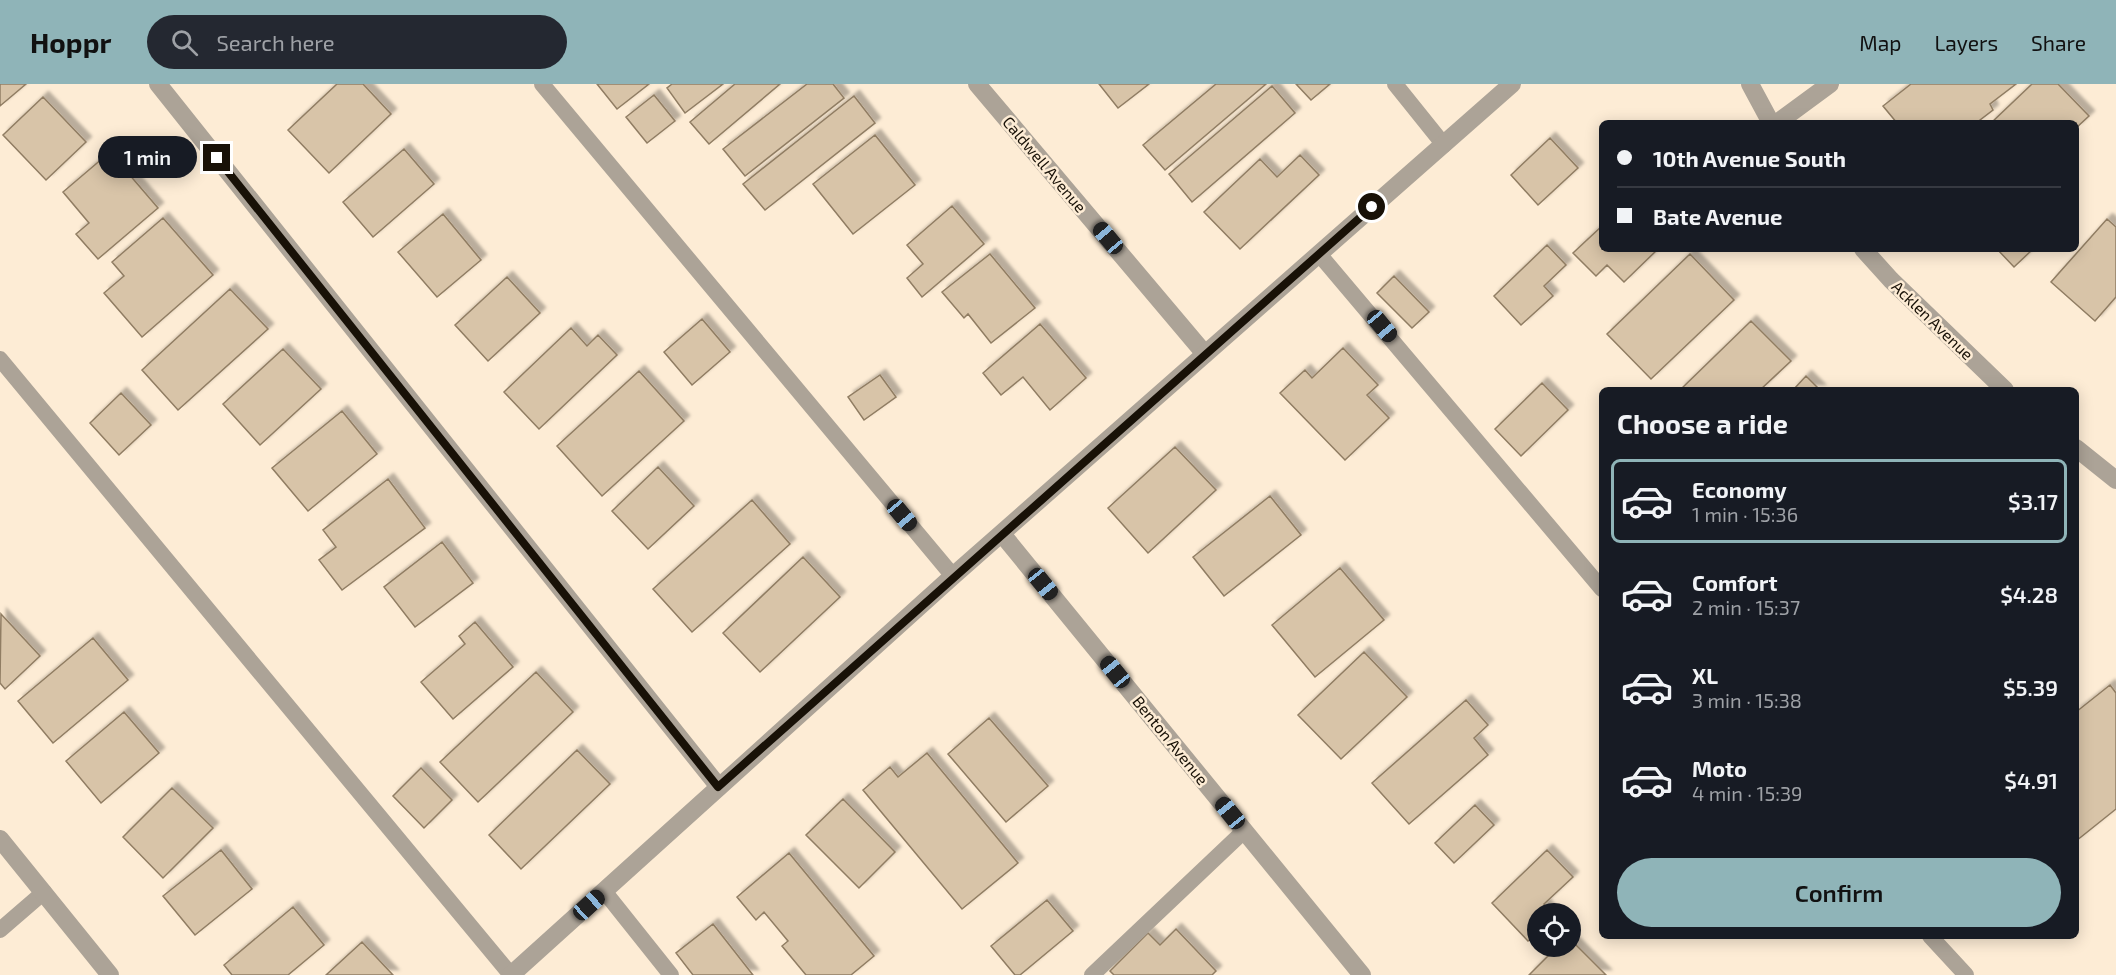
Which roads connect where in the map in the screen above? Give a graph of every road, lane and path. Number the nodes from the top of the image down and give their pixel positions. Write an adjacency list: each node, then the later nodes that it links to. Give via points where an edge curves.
1 (158, 84): 21 (street)
2 (542, 84): 19 (lane)
3 (977, 84): 13 (street, Caldwell Avenue)
4 (1395, 84): 10 (lane)
5 (1512, 84): 10 (street)
6 (1750, 84): 8 (street)
7 (1830, 84): 9 (street)
8 (1769, 120)
9 (1781, 120)
10 (1444, 145): 12 (street)
11 (1866, 252): 15 (street, Acklen Avenue)
12 (1319, 254): 13 (street); 20 (lane)
13 (1205, 354): 18 (street)
14 (0, 359): 29 (lane)
15 (2002, 387)
16 (2079, 450): 17 (street)
17 (2116, 480)
18 (1002, 534): 19 (street); 22 (street, Benton Avenue)
19 (953, 576): 21 (street)
20 (1599, 585)
21 (718, 787): 24 (street)
22 (1244, 831): 31 (lane); 32 (street, Benton Avenue)
23 (0, 839): 25 (street)
24 (604, 891): 29 (street); 30 (lane)
25 (44, 892): 26 (lane); 28 (street)
26 (0, 930)
27 (1933, 939): 33 (lane)
28 (110, 975)
29 (511, 975)
30 (671, 975)
31 (1092, 975)
32 (1362, 975)
33 (1966, 975)

